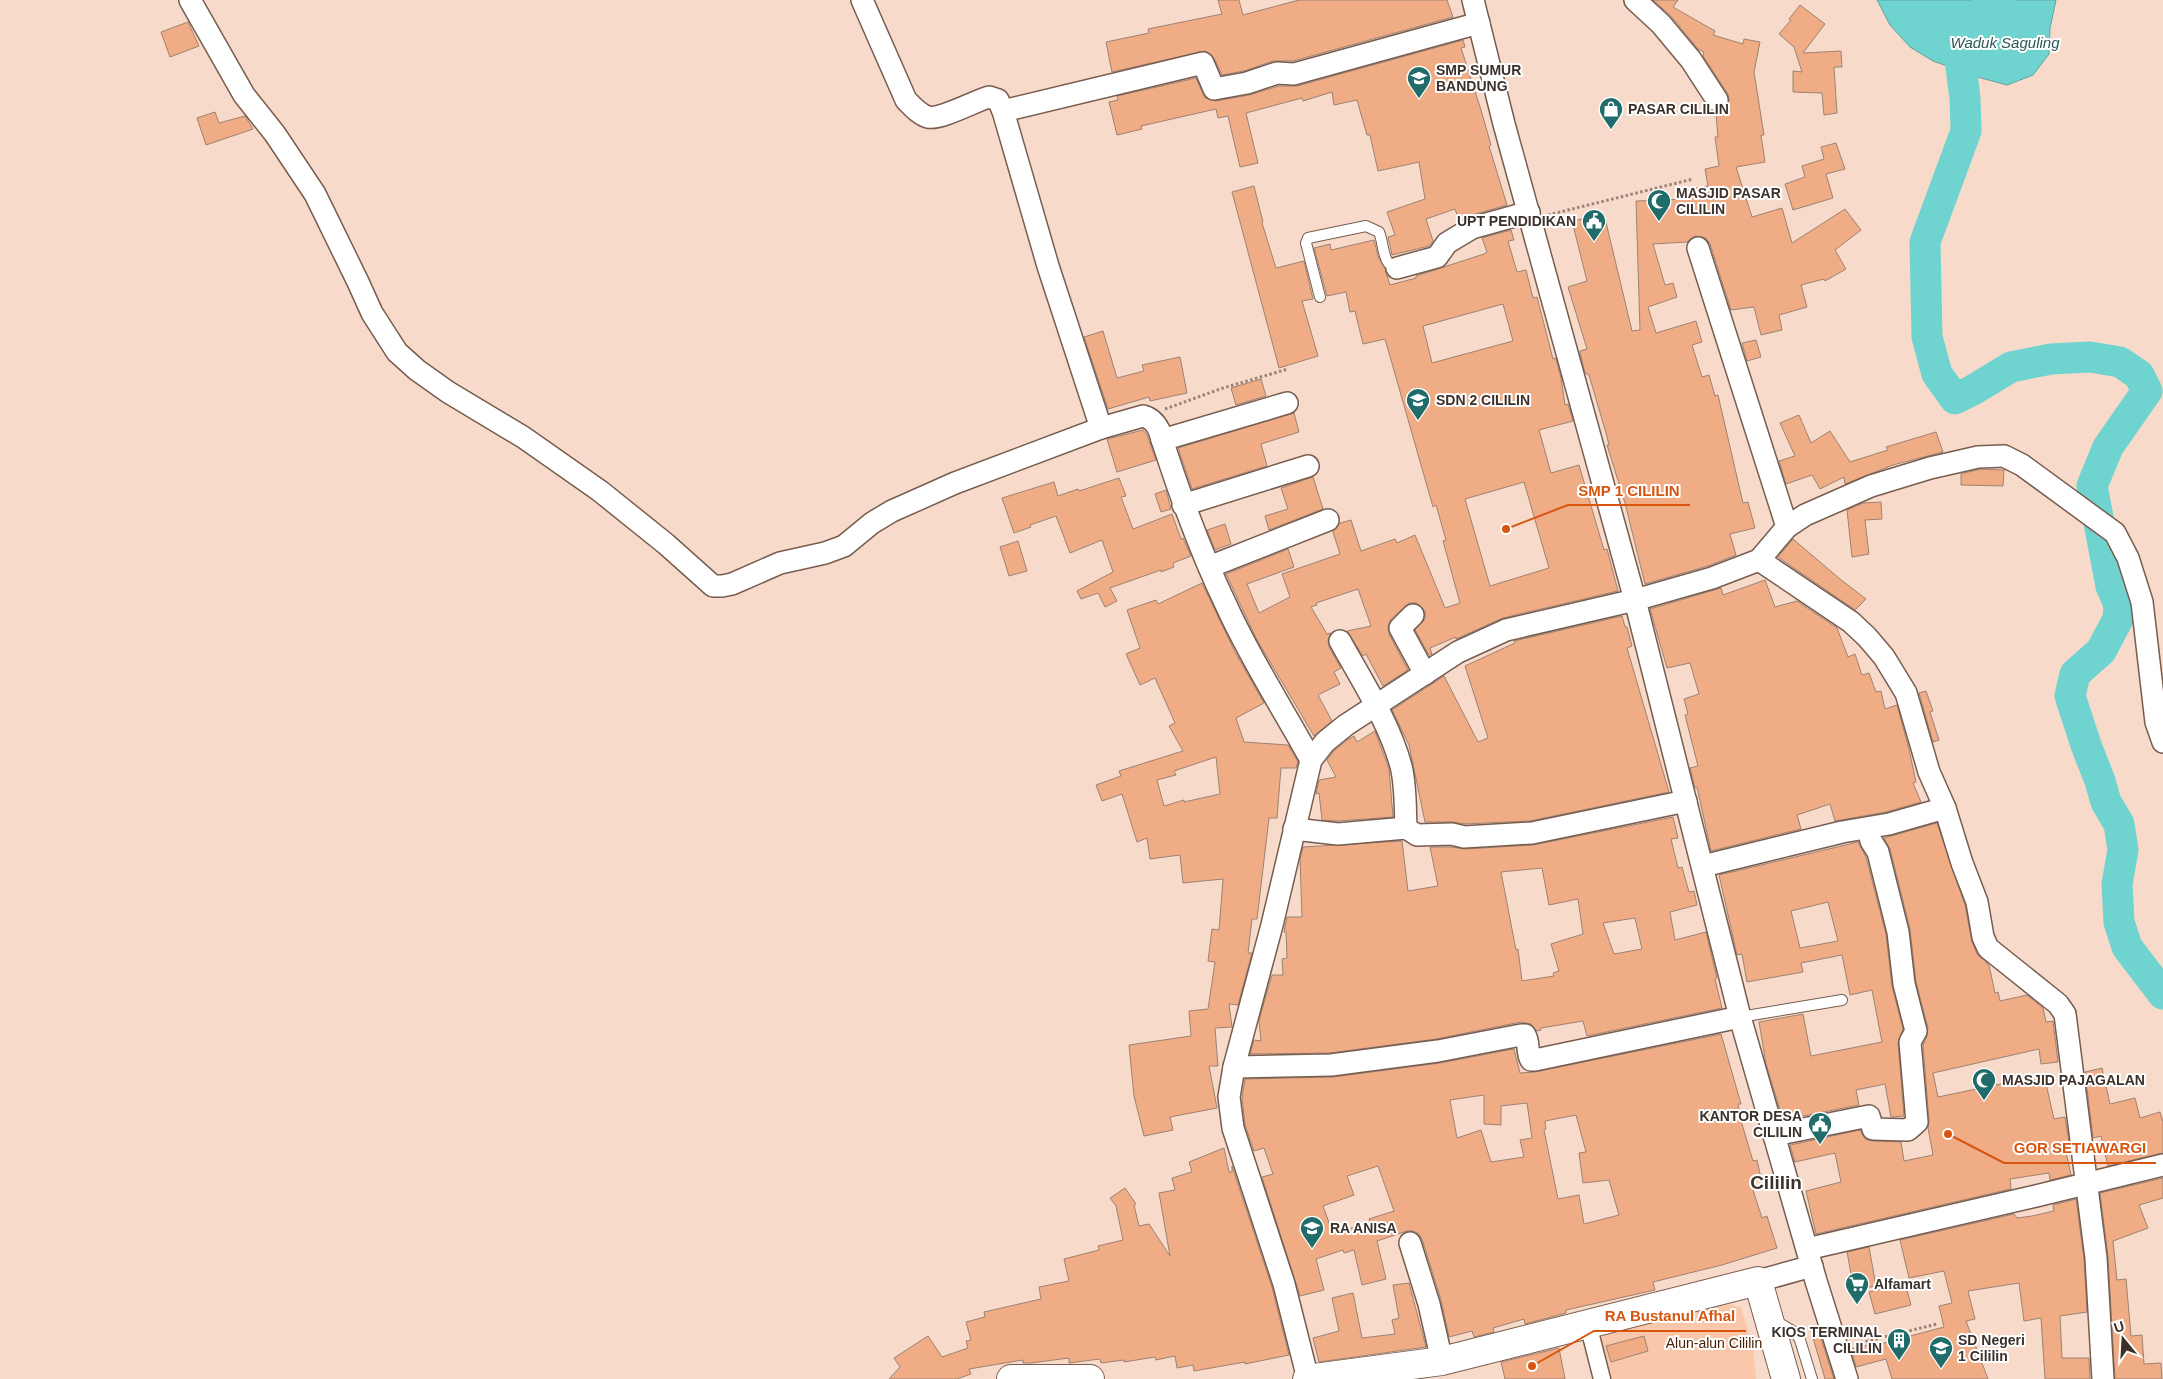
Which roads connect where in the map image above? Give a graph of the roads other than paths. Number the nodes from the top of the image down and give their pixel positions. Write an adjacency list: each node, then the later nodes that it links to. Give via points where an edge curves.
1 (190, 0): 13 (street, via 244,95 315,194 372,313 398,352 448,392 523,437 600,491 713,586 732,584 780,563 844,546 872,522 892,511)
2 (862, 0): 7 (street, via 906,100 923,115 934,117 989,97 998,100)
3 (1473, 0): 5 (street)
4 (1635, 0): 6 (street, via 1691,60)
5 (1479, 23): 7 (street, via 1294,74 1277,73 1247,83 1214,89 1203,63); 8 (street)
6 (1717, 100)
7 (1003, 111): 13 (street, via 1048,266)
8 (1530, 216): 10 (street, via 1472,228 1447,243 1437,257); 21 (street)
9 (1698, 248): 18 (street)
10 (1397, 268): 11 (lane, via 1386,262 1379,232 1371,227 1308,238 1306,243)
11 (1320, 297)
12 (1287, 403): 14 (street)
13 (1101, 428): 14 (street, via 1143,416 1155,423)
14 (1162, 440): 16 (street)
15 (1308, 466): 16 (street)
16 (1183, 505): 20 (street)
17 (1328, 520): 20 (street)
18 (1787, 527): 19 (street); 26 (street, via 1805,515 1871,486 1930,468 1978,457 2004,456 2022,464 2115,533 2128,558 2142,602 2156,722)
19 (1759, 560): 21 (street, via 1712,578); 29 (street, via 1851,622 1884,657 1906,693 1929,772)
20 (1209, 567): 27 (street, via 1250,654)
21 (1635, 600): 24 (street, via 1506,630 1458,652); 28 (street)
22 (1413, 615): 24 (street, via 1400,628)
23 (1340, 641): 25 (street)
24 (1425, 674): 25 (street)
25 (1376, 706): 27 (street, via 1325,742); 30 (street, via 1401,767)
26 (2163, 742)
27 (1311, 760): 31 (street)
28 (1686, 801): 30 (street, via 1516,835 1417,835); 33 (street)
29 (1946, 808): 32 (street); 39 (street, via 1977,902 1983,938 1988,948 2052,1000 2064,1014)
30 (1406, 828): 31 (street, via 1338,834)
31 (1294, 829): 36 (street)
32 (1868, 829): 33 (street, via 1842,832); 37 (street, via 1878,852 1898,932 1904,984 1916,1031 1910,1042 1917,1122 1908,1130 1873,1129 1869,1116)
33 (1703, 866): 35 (street)
34 (1842, 1000): 35 (lane)
35 (1740, 1017): 36 (street, via 1535,1060 1529,1056 1527,1038 1521,1034 1438,1051 1331,1065); 37 (street)
36 (1234, 1067): 48 (street, via 1228,1097 1229,1113 1284,1284)
37 (1774, 1135): 41 (street)
38 (2163, 1165): 39 (street)
39 (2086, 1183): 41 (street); 53 (street, via 2096,1258)
40 (1410, 1243): 45 (street)
41 (1810, 1257): 42 (street); 52 (street)
42 (1758, 1281): 43 (main road); 44 (main road)
43 (1769, 1317): 50 (main road); 51 (lane, via 1796,1333)
44 (1588, 1324): 45 (main road); 49 (street)
45 (1442, 1361): 48 (main road)
46 (1011, 1379): 47 (main road)
47 (1090, 1379)
48 (1308, 1379)
49 (1602, 1379)
50 (1786, 1379)
51 (1812, 1379)
52 (1847, 1379)
53 (2103, 1379)

